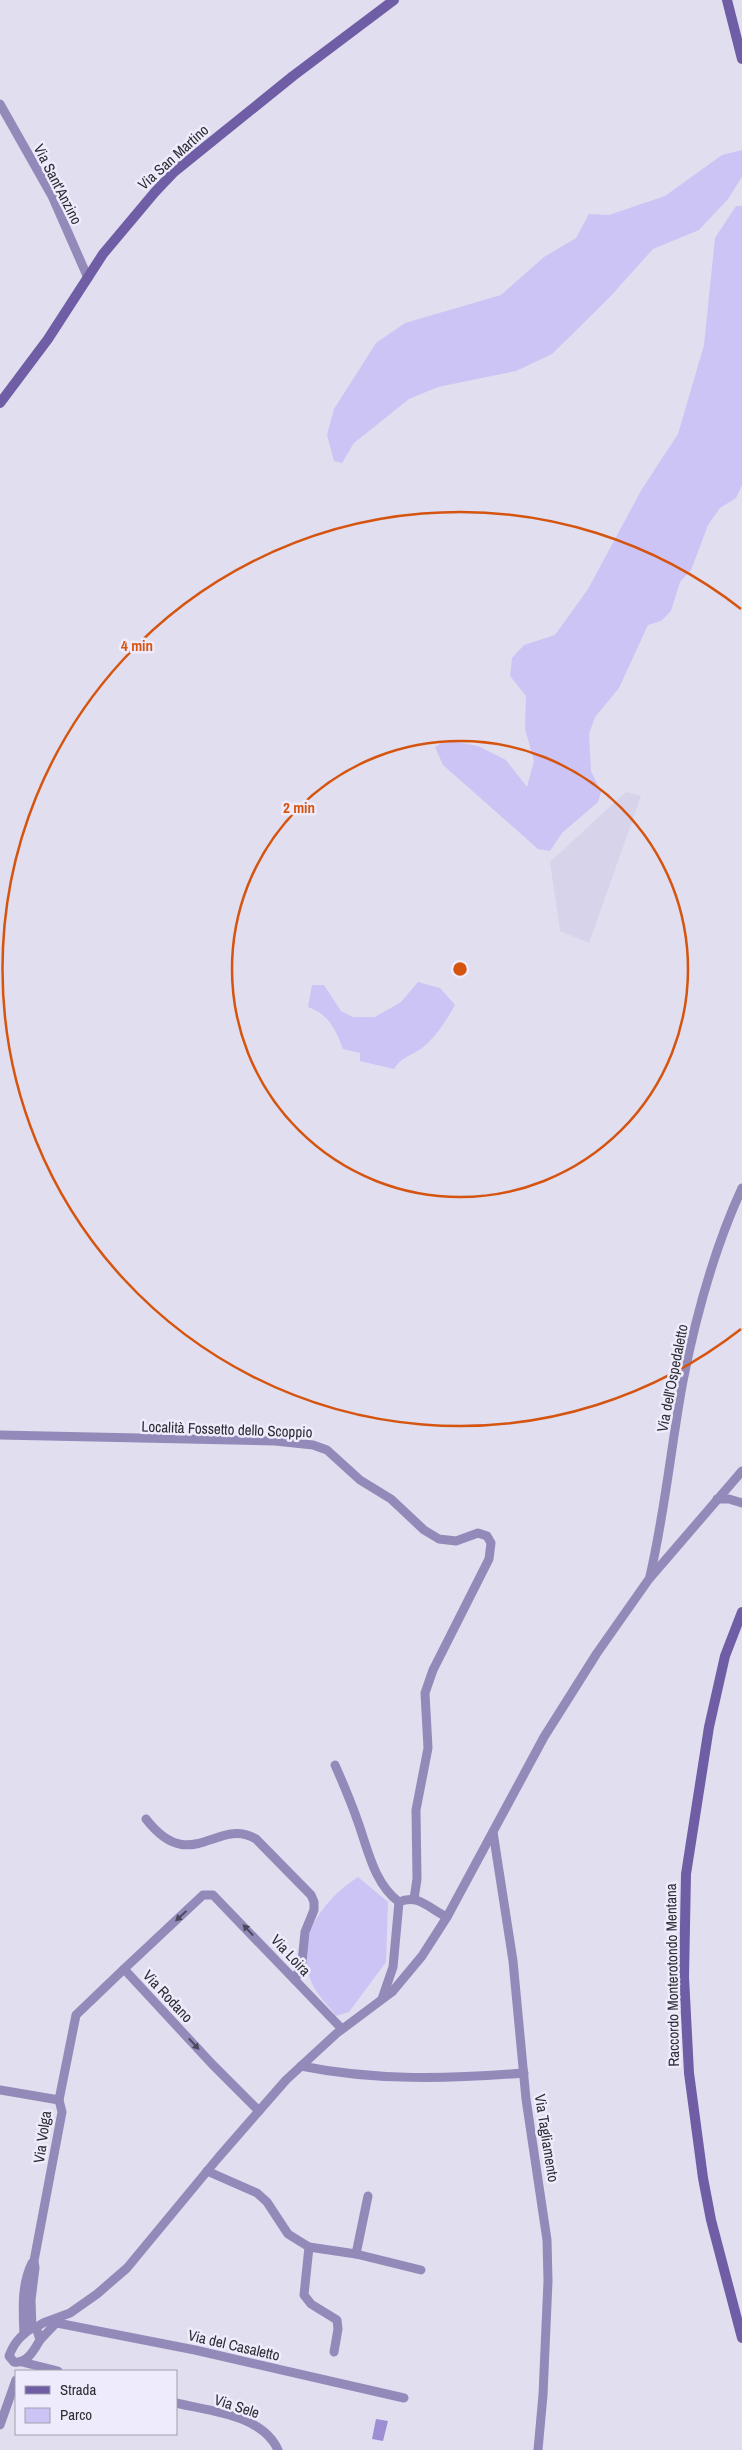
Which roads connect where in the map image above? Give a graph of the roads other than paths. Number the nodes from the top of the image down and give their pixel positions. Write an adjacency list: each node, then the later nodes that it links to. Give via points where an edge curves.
1 (394, 0): 5 (main road, Via San Martino, via 174,172 136,213)
2 (727, 0): 3 (main road)
3 (742, 58)
4 (0, 104): 5 (street, Via Sant'Anzino, via 52,196)
5 (88, 278): 6 (main road, Via San Martino)
6 (0, 403)
7 (742, 1188): 12 (street, Via dell'Ospedaletto, via 703,1294 683,1380)
8 (0, 1435): 17 (street, Località Fossetto dello Scoppio, via 274,1441 318,1446 434,1536 453,1541 473,1534 487,1536 490,1543 488,1559 433,1670 425,1693 428,1753 416,1810 417,1879)
9 (742, 1471): 10 (street)
10 (717, 1499): 11 (street, via 729,1499); 12 (street)
11 (741, 1505)
12 (649, 1579): 16 (street, via 544,1737)
13 (742, 1612): 40 (main road, Raccordo Monterotondo Mentana, via 725,1656 707,1737 686,1874 684,1977 689,2079 704,2184)
14 (335, 1765): 19 (street, via 376,1874 383,1887)
15 (146, 1819): 22 (street, via 175,1844 203,1843 243,1833 249,1835 312,1895 314,1910 305,1932 302,1962)
16 (493, 1832): 20 (street); 26 (street, Via Tagliamento, via 513,1961)
17 (414, 1899): 19 (street); 20 (street)
18 (220, 1900): 21 (street, Via Rodano, one-way to 21, via 213,1895 203,1895); 22 (street, Via Loira, one-way to 18)
19 (399, 1902): 23 (street, via 393,1968)
20 (447, 1917): 23 (street, via 422,1956)
21 (124, 1969): 28 (street, Via Volga, via 76,2015); 29 (street, Via Rodano, one-way to 29)
22 (295, 1980): 24 (street, Via Loira)
23 (382, 2000): 24 (street)
24 (342, 2029): 25 (street)
25 (301, 2066): 26 (street, via 377,2077); 29 (street)
26 (524, 2073): 51 (street, Via Tagliamento, via 548,2253)
27 (0, 2090): 28 (street)
28 (60, 2100): 34 (street, Via Volga, via 62,2112)
29 (259, 2110): 30 (street)
30 (207, 2171): 32 (street, via 257,2193 267,2202 285,2231); 37 (street, via 127,2268)
31 (368, 2196): 33 (street)
32 (309, 2247): 33 (street); 42 (street, via 304,2295 311,2304 336,2320 338,2329)
33 (356, 2254): 35 (street)
34 (34, 2261): 36 (street, Via Volga); 39 (street, via 29,2270 24,2301)
35 (421, 2270)
36 (31, 2300): 37 (street, Via del Casaletto, via 42,2318); 38 (street, Via Volga)
37 (58, 2321): 38 (street); 41 (street); 47 (street, Via del Casaletto)
38 (34, 2328): 39 (street); 41 (street, via 40,2334)
39 (24, 2334): 43 (street)
40 (742, 2338)
41 (40, 2340): 44 (street)
42 (334, 2352)
43 (4, 2354): 44 (street)
44 (19, 2365): 45 (street)
45 (52, 2370)
46 (15, 2383): 49 (street)
47 (404, 2398)
48 (178, 2404): 50 (street, Via Sele, via 255,2425 269,2435)
49 (0, 2425)
50 (278, 2450)
51 (538, 2450)

